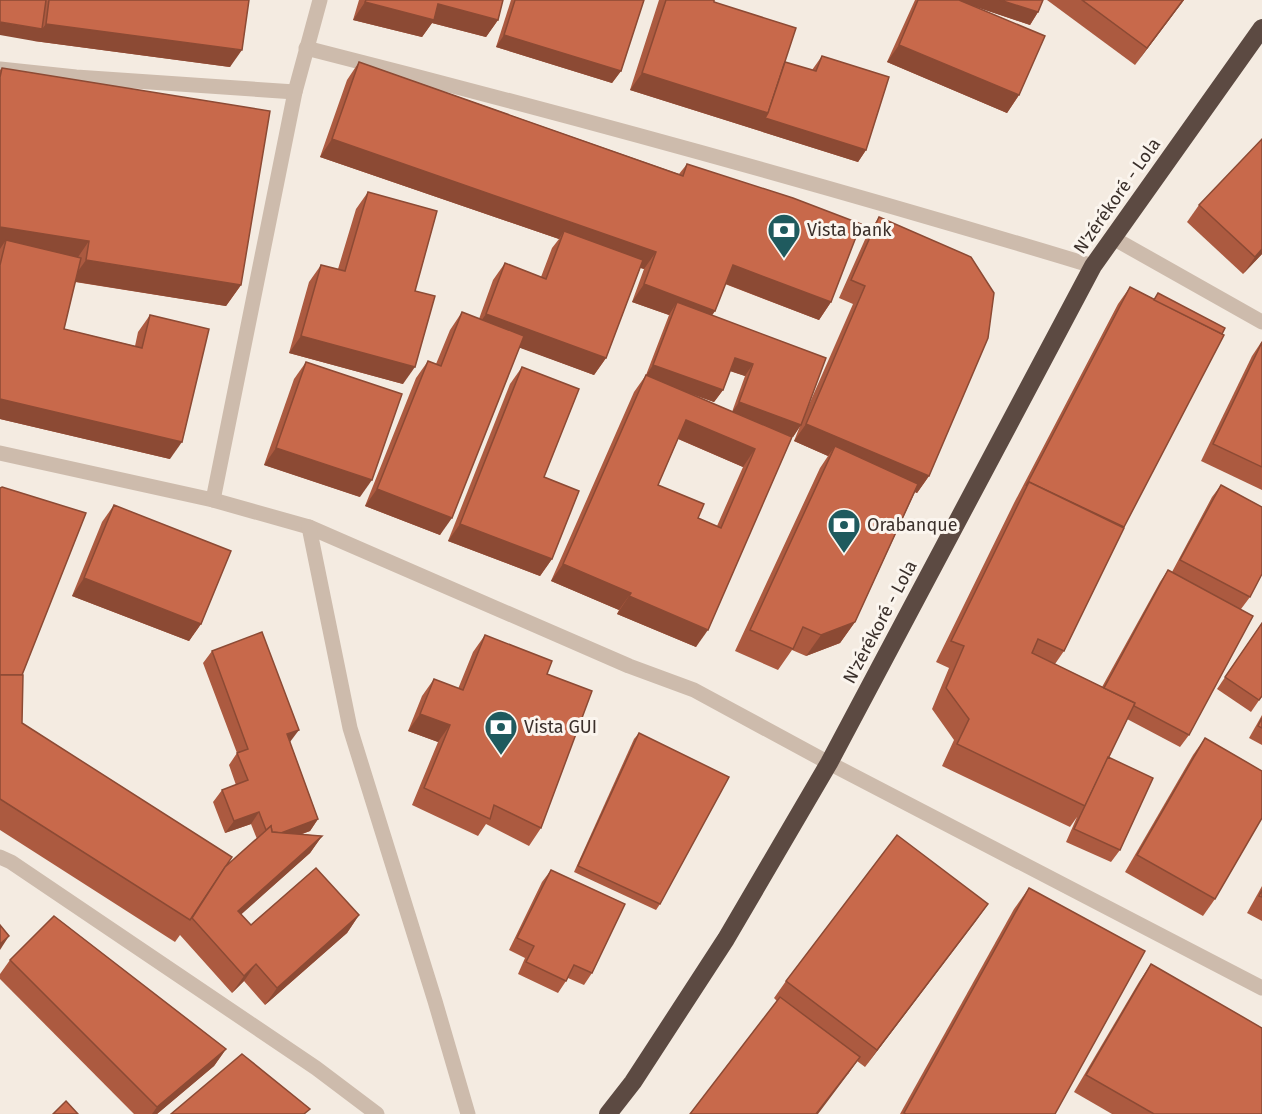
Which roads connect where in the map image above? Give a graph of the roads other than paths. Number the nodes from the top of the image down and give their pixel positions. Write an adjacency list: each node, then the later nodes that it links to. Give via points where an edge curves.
1 (320, 0): 3 (street)
2 (1262, 28): 6 (highway, N'zérékoré - Lola)
3 (306, 48): 5 (street); 7 (street, via 545,109 891,205)
4 (0, 69): 5 (street)
5 (295, 92): 10 (street)
6 (1113, 238): 7 (highway, N'zérékoré - Lola); 8 (street)
7 (1093, 266): 12 (highway, N'zérékoré - Lola)
8 (1262, 322)
9 (0, 453): 10 (street)
10 (213, 500): 11 (street)
11 (309, 526): 12 (street, via 629,666 694,690); 16 (street, via 350,728)
12 (828, 763): 14 (street); 17 (highway, N'zérékoré - Lola, via 726,939)
13 (0, 857): 15 (street, via 316,1068)
14 (1262, 988)
15 (377, 1114)
16 (468, 1114)
17 (608, 1114)

